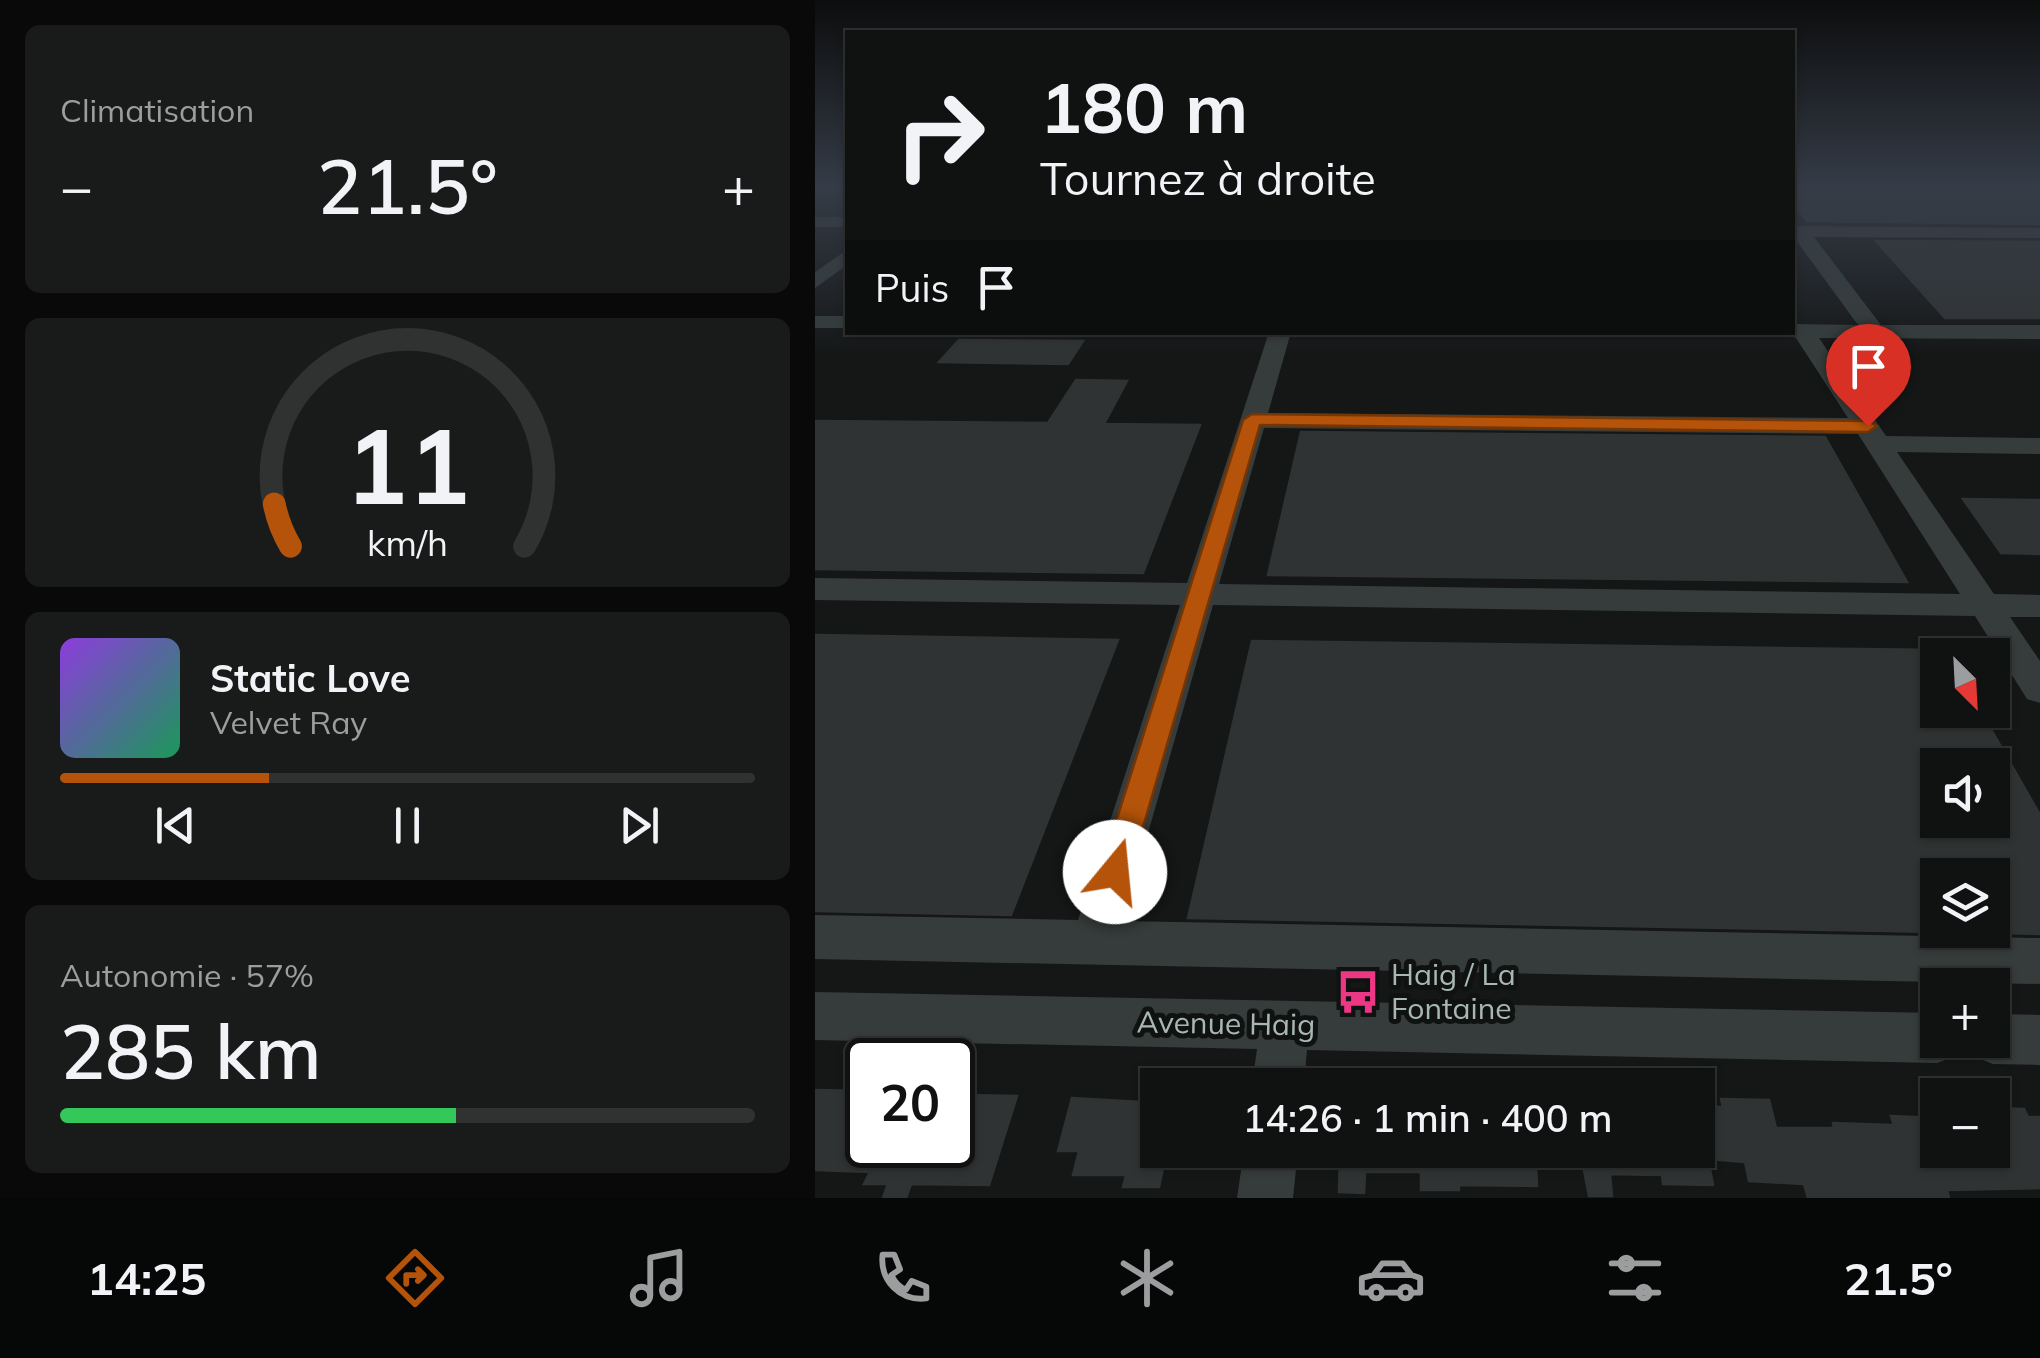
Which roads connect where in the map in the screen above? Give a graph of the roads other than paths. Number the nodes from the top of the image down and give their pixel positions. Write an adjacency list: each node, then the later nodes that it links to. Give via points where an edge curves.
1 (1806, 243): 6 (street)
2 (845, 258): 3 (street)
3 (815, 282)
4 (815, 322): 5 (street)
5 (845, 322)
6 (1874, 330): 7 (street); 8 (street)
7 (1798, 331): 11 (street)
8 (2040, 332)
9 (1280, 335): 10 (street)
10 (1252, 420): 11 (street); 14 (street)
11 (1874, 435): 12 (street); 15 (street)
12 (2040, 446)
13 (815, 590): 14 (street)
14 (1198, 594): 15 (street); 19 (street)
15 (1987, 606): 16 (street); 17 (street)
16 (2040, 606)
17 (2040, 688)
18 (815, 936): 19 (street)
19 (1094, 942): 20 (street)
20 (2040, 962)
21 (815, 1016): 22 (street, Avenue Haig)
22 (1285, 1025): 23 (street, Avenue Haig); 26 (street)
23 (1920, 1038)
24 (2010, 1039): 25 (street)
25 (2040, 1040)
26 (1280, 1068)
27 (1269, 1168): 28 (street)
28 (1265, 1198)

